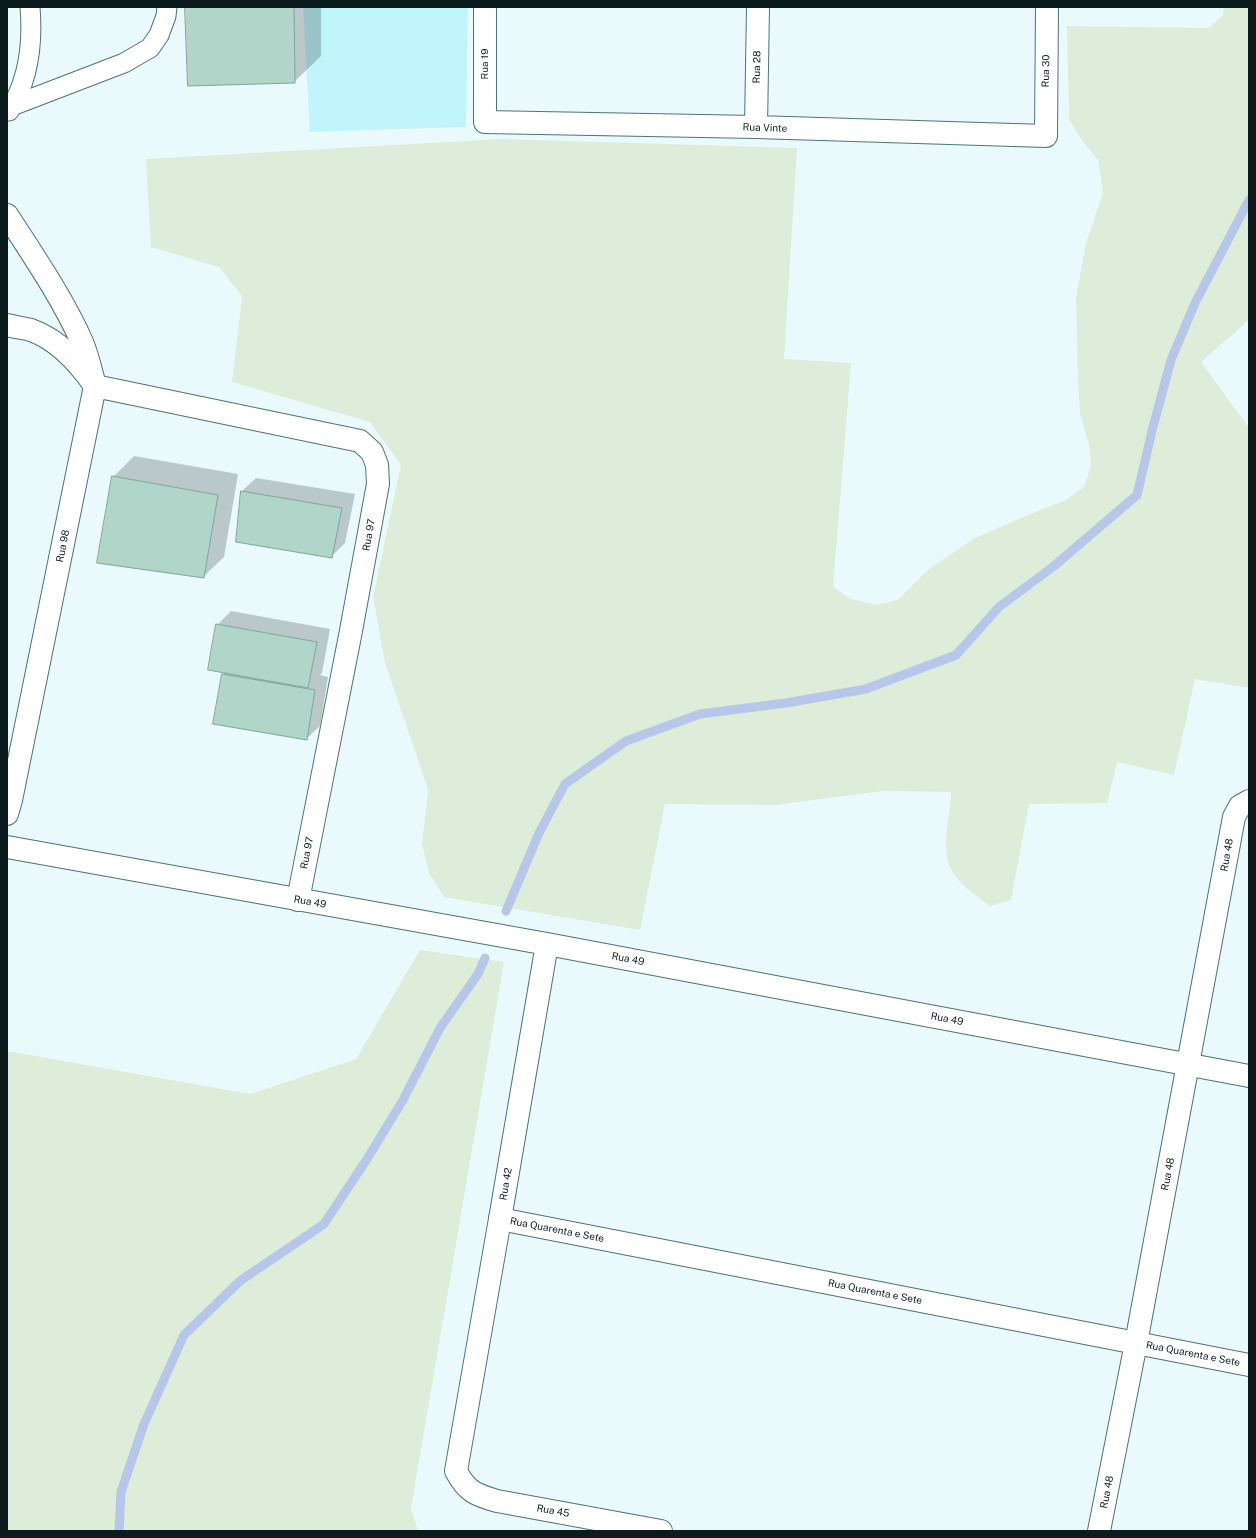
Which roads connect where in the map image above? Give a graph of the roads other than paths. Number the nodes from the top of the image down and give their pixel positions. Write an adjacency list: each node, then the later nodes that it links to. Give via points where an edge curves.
1 (30, 7): 6 (lane, via 30,54 23,81)
2 (167, 7): 6 (lane, via 159,35 150,48 124,63)
3 (485, 7): 7 (street, Rua 19)
4 (758, 7): 8 (street, Rua 28)
5 (1047, 7): 9 (street, Rua 30)
6 (10, 110)
7 (485, 122): 8 (street, Rua Vinte)
8 (756, 127): 9 (street, Rua Vinte)
9 (1046, 136)
10 (7, 216): 12 (street, via 73,324 88,360)
11 (7, 325): 12 (street, via 32,331 62,348 84,370)
12 (95, 386): 14 (street, Rua 98); 16 (street, Rua 97, via 360,441 372,452 377,465 378,484)
13 (1249, 801): 18 (street, Rua 48, via 1240,806 1234,816)
14 (7, 814)
15 (7, 847): 16 (street, Rua 49)
16 (298, 900): 17 (street, Rua 49)
17 (547, 944): 18 (street, Rua 49); 20 (street, Rua 42)
18 (1189, 1064): 19 (street, Rua 49); 21 (street, Rua 48)
19 (1249, 1076)
20 (500, 1219): 21 (street, Rua Quarenta e Sete); 23 (street, Rua 42)
21 (1136, 1343): 22 (street, Rua Quarenta e Sete); 25 (street, Rua 48)
22 (1249, 1365)
23 (456, 1471): 24 (street, Rua 45, via 462,1483 478,1495 497,1501)
24 (661, 1531)
25 (1099, 1531)

